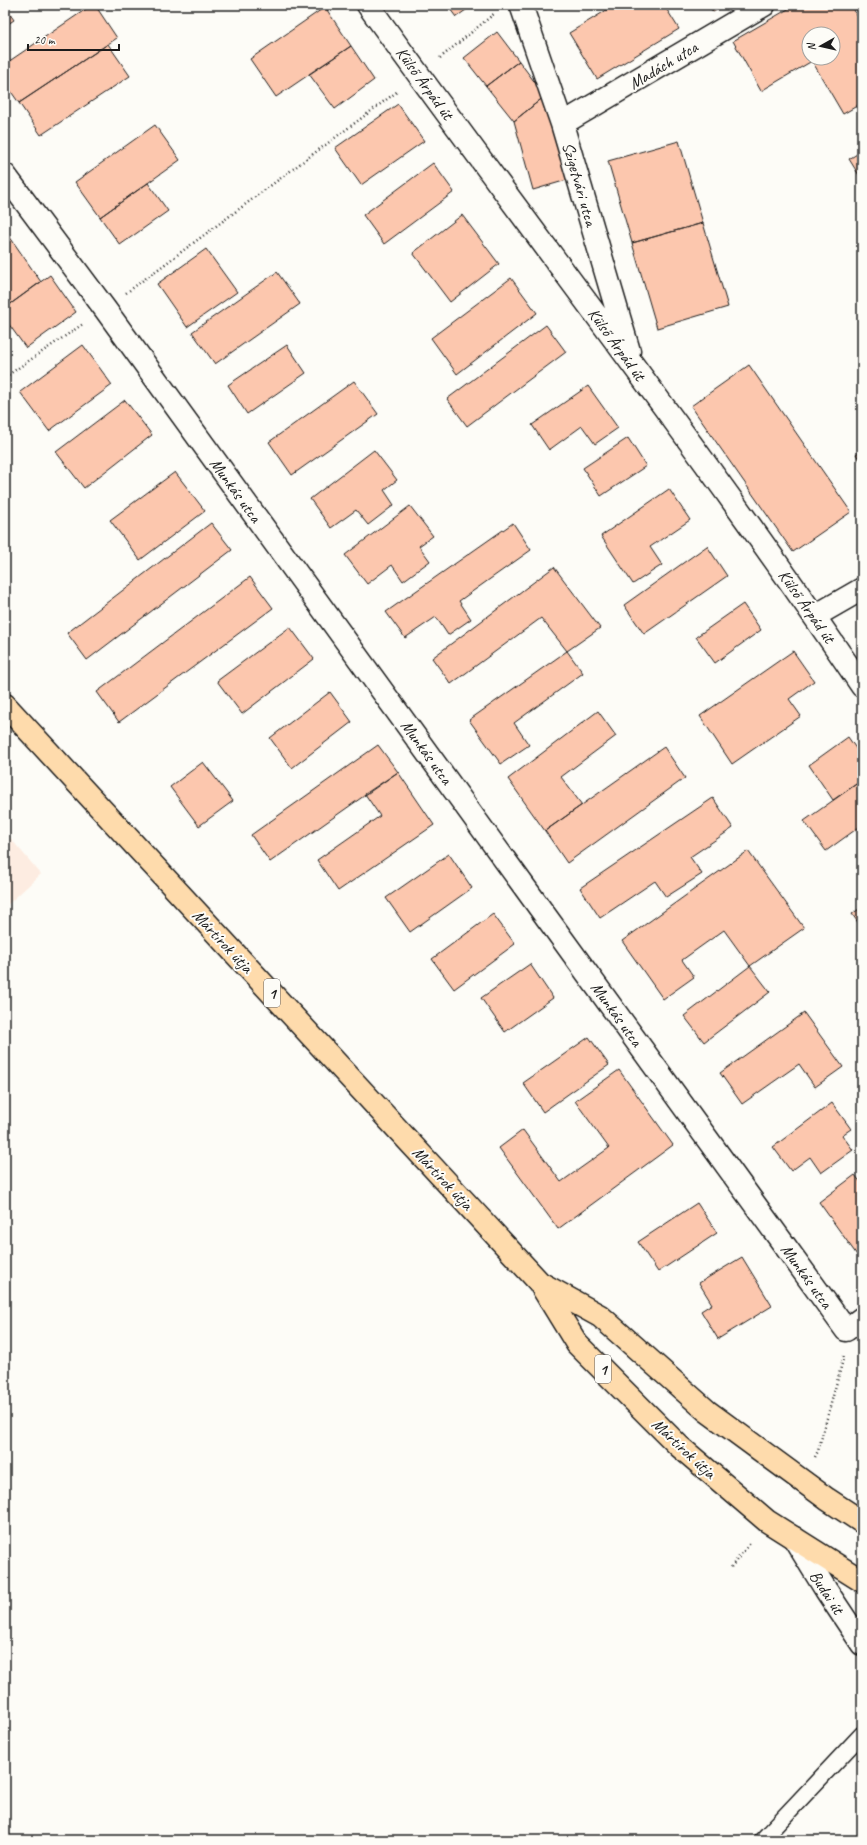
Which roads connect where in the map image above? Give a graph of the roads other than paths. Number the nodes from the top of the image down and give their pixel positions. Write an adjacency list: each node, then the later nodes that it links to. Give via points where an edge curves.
1 (368, 5): 6 (street, Külső Árpád út)
2 (521, 5): 4 (street, Szigetvári utca)
3 (764, 5): 4 (street, Madách utca)
4 (562, 124): 6 (street, Szigetvári utca)
5 (5, 175): 12 (street, Munkás utca)
6 (634, 366): 8 (street, Külső Árpád út)
7 (862, 589): 8 (street)
8 (815, 616): 9 (street, Külső Árpád út)
9 (862, 686)
10 (5, 705): 11 (main road, Mártírok útja / 1)
11 (539, 1282): 13 (main road, Mártírok útja / 1, via 600,1316 707,1411); 14 (main road, Mártírok útja / 1, via 577,1344 674,1441 767,1521)
12 (854, 1324)
13 (862, 1522)
14 (794, 1538): 15 (main road, Mártírok útja / 1); 16 (street, Budai út)
15 (862, 1581)
16 (862, 1644)
17 (862, 1734): 18 (lane)
18 (762, 1840)

